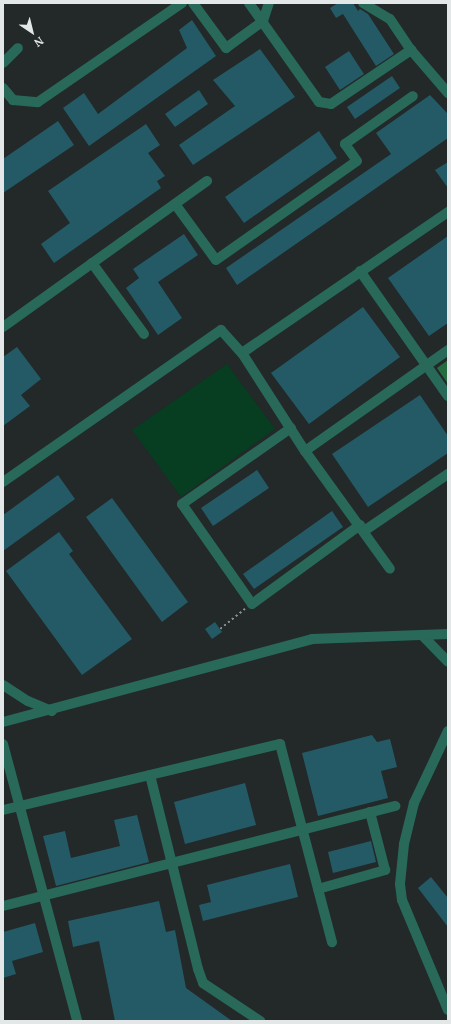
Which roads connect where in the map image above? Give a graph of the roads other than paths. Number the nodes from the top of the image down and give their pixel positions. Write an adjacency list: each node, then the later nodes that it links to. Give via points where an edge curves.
1 (182, 3): 10 (street, via 38,102 13,100)
2 (193, 3): 6 (street, via 226,48)
3 (249, 3): 6 (street)
4 (269, 3): 6 (street)
5 (363, 3): 8 (street, via 390,19)
6 (263, 22): 8 (street, via 319,102 331,104)
7 (18, 48): 9 (street)
8 (411, 50): 11 (street)
9 (3, 63)
10 (3, 88)
11 (448, 93)
12 (413, 96): 14 (street, via 345,144 357,161 216,260)
13 (207, 181): 14 (street)
14 (175, 204): 16 (street)
15 (448, 212): 17 (street)
16 (92, 263): 18 (street); 19 (street)
17 (360, 271): 21 (street); 22 (street)
18 (3, 327)
19 (144, 334)
20 (448, 350): 22 (street)
21 (242, 353): 24 (street); 27 (street, via 221,330)
22 (427, 366): 23 (street); 25 (street)
23 (448, 396)
24 (291, 428): 25 (street); 28 (street, via 182,504 252,604)
25 (306, 451): 28 (street)
26 (448, 474): 28 (street)
27 (3, 482)
28 (362, 528): 29 (street)
29 (390, 569)
30 (448, 634): 31 (street)
31 (422, 635): 32 (street); 34 (street, via 312,639)
32 (448, 662)
33 (3, 685): 34 (street, via 28,701)
34 (52, 710): 35 (street)
35 (3, 721)
36 (448, 731): 49 (street, via 414,803 404,844 400,884 402,900)
37 (3, 744): 39 (street)
38 (150, 775): 39 (street); 43 (street, via 280,744); 44 (street)
39 (20, 806): 41 (street); 46 (street)
40 (395, 806): 42 (street)
41 (3, 810)
42 (370, 812): 43 (street); 45 (street, via 385,870)
43 (302, 830): 44 (street); 45 (street)
44 (172, 863): 46 (street); 51 (street, via 204,983)
45 (318, 889): 48 (street)
46 (44, 896): 47 (street); 50 (street)
47 (3, 906)
48 (332, 942)
49 (448, 1010)
50 (77, 1021)
51 (260, 1021)

